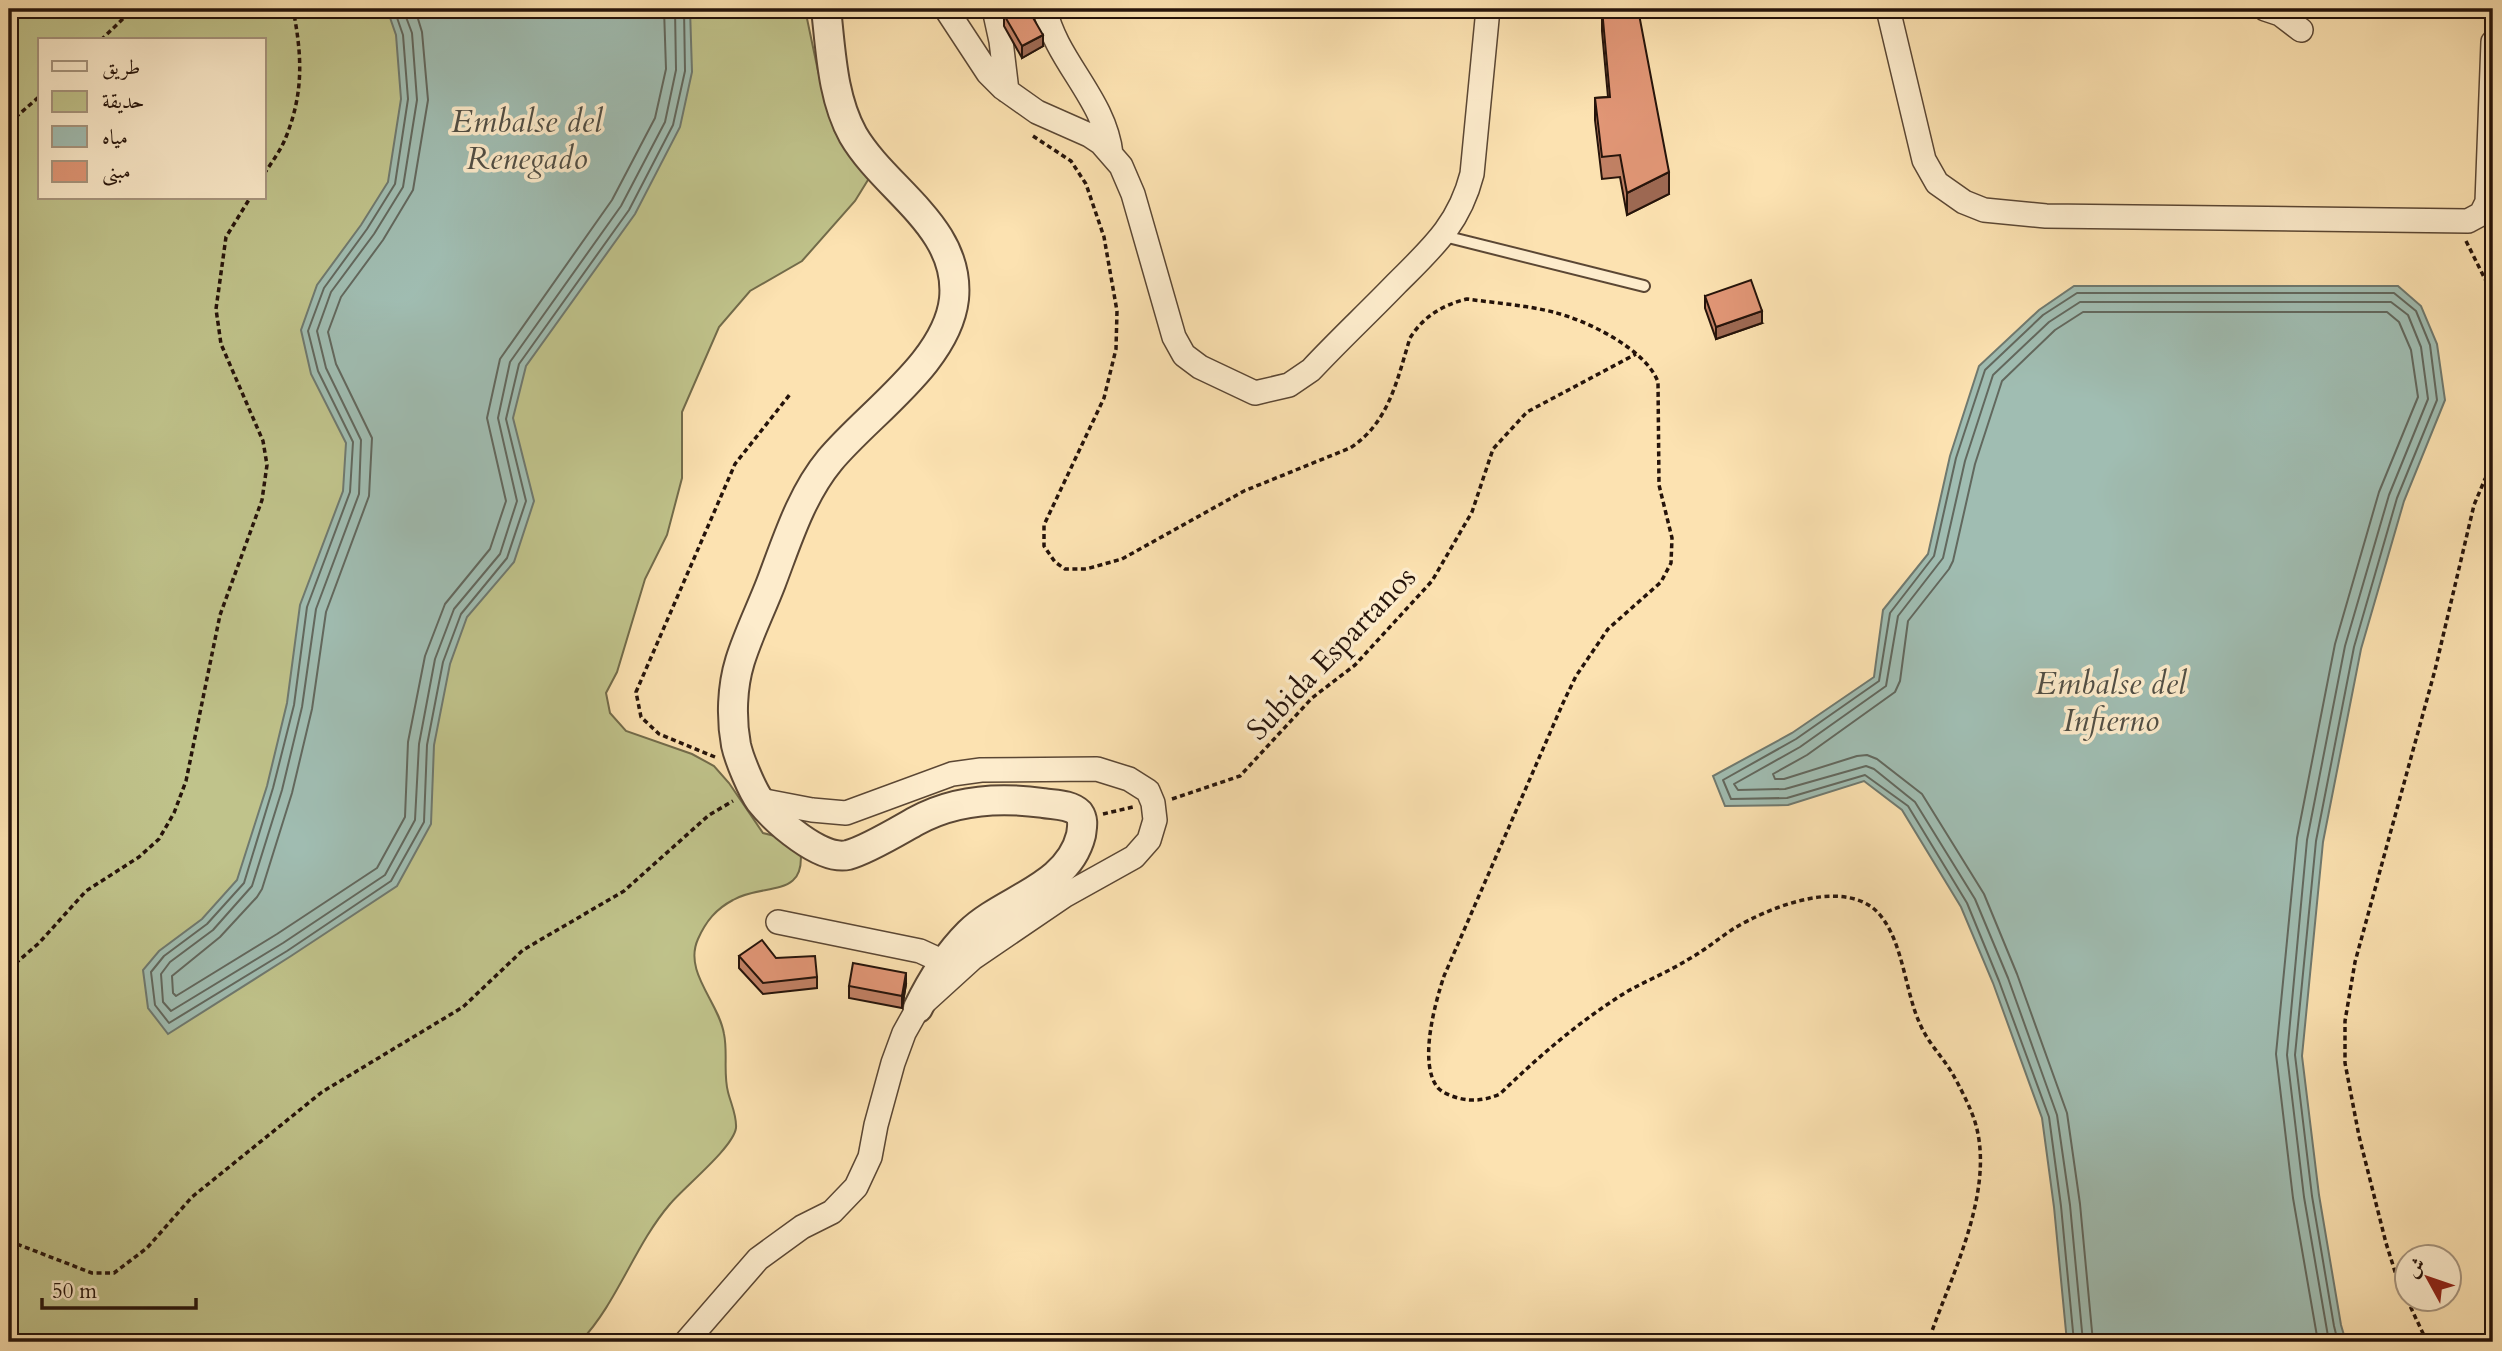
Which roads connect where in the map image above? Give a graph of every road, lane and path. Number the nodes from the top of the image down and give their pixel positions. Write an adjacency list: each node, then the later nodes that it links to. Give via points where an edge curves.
1 (133, 9): 11 (path)
2 (293, 9): 18 (path, via 301,61 300,92 286,138)
3 (826, 9): 27 (street, via 836,91 846,121 864,152 942,244 953,274 954,303 933,351 828,461 807,495 740,661 734,708)
4 (946, 9): 13 (street, via 988,73)
5 (994, 9): 13 (street)
6 (1045, 9): 17 (street, via 1051,31 1101,116)
7 (1488, 9): 21 (street, via 1472,174 1462,205)
8 (1888, 9): 20 (street, via 1929,172 1943,189 1974,207 2046,216)
9 (2265, 9): 10 (street)
10 (2301, 30)
11 (104, 38)
12 (2493, 42): 20 (street, via 2487,202 2475,218)
13 (1007, 91): 17 (street, via 1037,113 1088,135)
14 (38, 98): 15 (path)
15 (9, 123)
16 (1031, 135): 24 (path, via 1071,161 1086,184 1104,237 1117,311 1116,349 1104,398 1044,525 1044,546 1065,569 1086,569 1122,559 1244,491 1363,440 1386,410 1410,338 1431,314 1454,302 1467,299 1553,312 1593,328)
17 (1111, 154): 21 (street, via 1128,180 1178,346 1200,368 1255,393 1289,385 1311,370)
18 (266, 171)
19 (249, 200): 33 (path, via 226,237 216,309 222,344 263,441 267,465 262,500 220,615 186,781 159,839 86,891)
20 (2455, 221): 23 (path)
21 (1444, 236): 22 (lane)
22 (1644, 286)
23 (2493, 295)
24 (1636, 354): 29 (path, Subida Espartanos, via 1527,412 1493,449 1472,512 1432,581 1355,665 1312,698 1240,776); 37 (path, via 1651,367 1658,382 1659,485 1673,545 1671,563 1661,582 1608,629 1563,703 1444,976 1432,1021 1430,1072 1439,1089 1462,1099 1482,1100 1500,1094 1592,1015 1749,921 1808,899 1840,896 1871,907 1889,927 1911,1004 1952,1073 1977,1132 1980,1171 1975,1208)
25 (791, 393): 27 (path, via 735,464 636,692 641,716 659,734 716,758)
26 (2493, 465): 38 (path, via 2474,505 2435,670 2353,971 2345,1021 2345,1062 2386,1243)
27 (737, 748): 28 (street)
28 (759, 800): 29 (street, via 846,813 952,774 1097,769 1129,779 1148,791); 30 (street, via 803,841 836,855 847,855 936,811 963,803 1035,802 1074,809); 35 (path, via 736,799 709,815 624,891 523,950 463,1007 322,1092 192,1197 147,1248 114,1273 92,1273)
29 (1153, 803): 30 (path, Subida Espartanos); 34 (street, via 1153,829 1134,857 1064,896 973,958)
30 (1082, 819): 32 (street, via 1076,850 1062,870 972,930)
31 (778, 922): 32 (street, via 920,951)
32 (944, 962): 34 (street)
33 (9, 969)
34 (918, 1008): 36 (street, via 893,1063 870,1157 856,1187 832,1212 758,1259)
35 (9, 1241)
36 (686, 1342)
37 (1931, 1342)
38 (2427, 1342)

